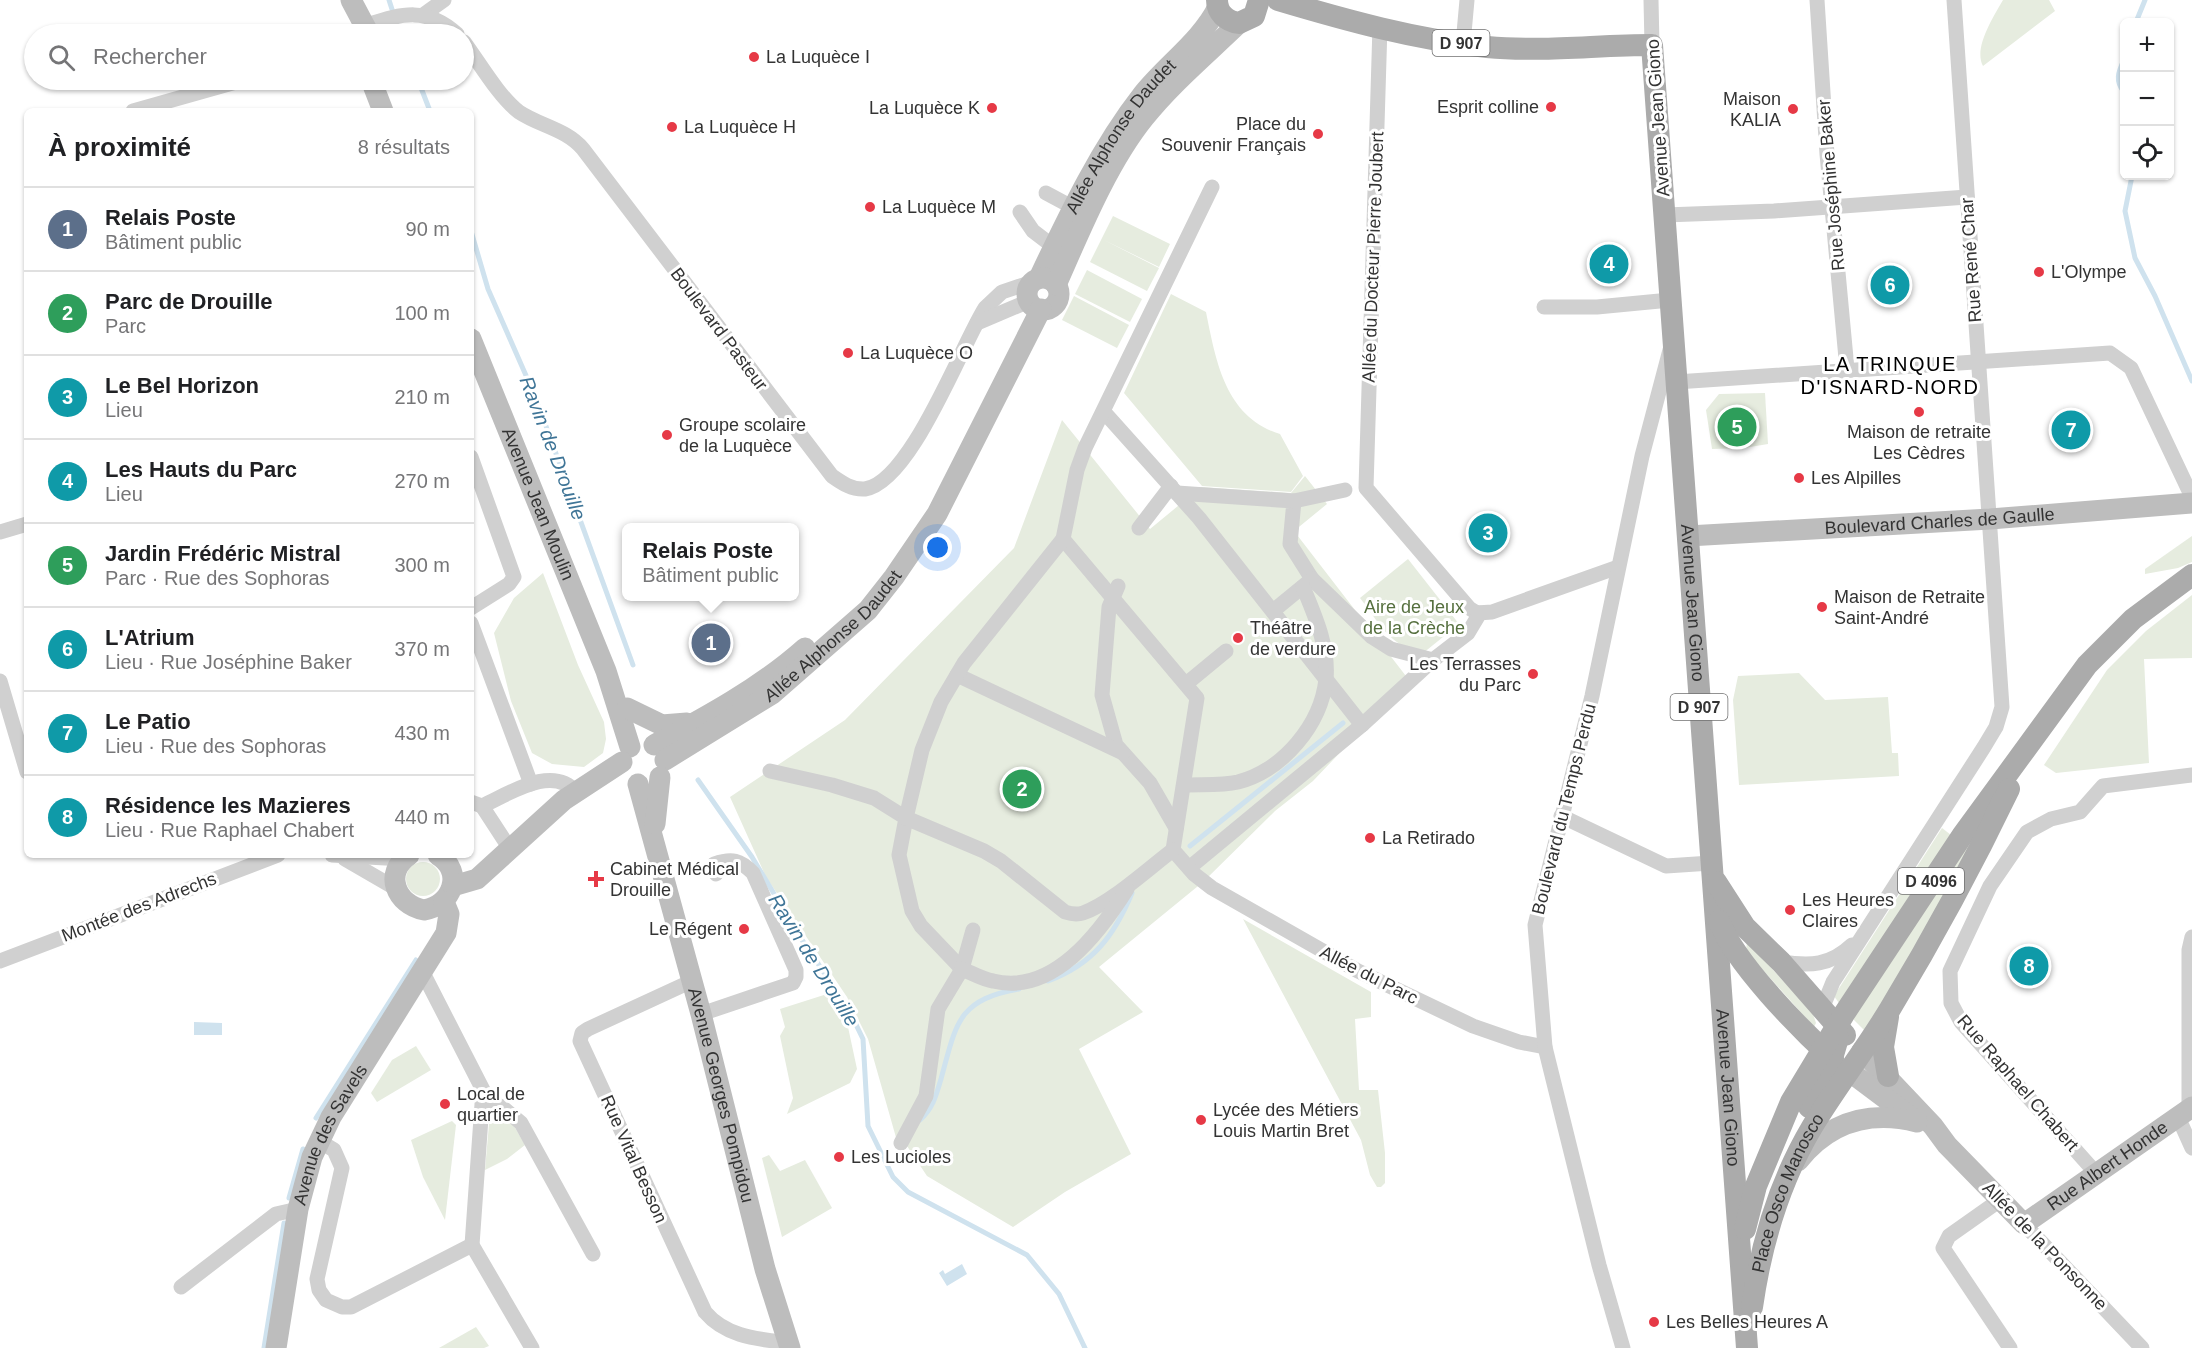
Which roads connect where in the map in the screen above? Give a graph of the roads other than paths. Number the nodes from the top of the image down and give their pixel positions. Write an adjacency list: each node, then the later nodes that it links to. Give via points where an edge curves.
1 (346, 0): 13 (street)
2 (351, 0): 14 (street)
3 (444, 0): 12 (street)
4 (1278, 0): 11 (main road, D 907)
5 (1467, 0): 18 (street)
6 (1650, 0): 19 (street, Avenue Jean Giono)
7 (1817, 0): 30 (street, Rue Joséphine Baker)
8 (1954, 0): 29 (street, Rue René Char)
9 (1217, 2): 10 (main road, via 1226,19); 31 (street, Allée Alphonse Daudet, via 1204,30 1163,70 1124,120)
10 (1251, 13): 11 (main road, D 907); 35 (street, Allée Alphonse Daudet, via 1197,61 1143,119)
11 (1321, 13): 17 (main road, D 907)
12 (423, 15): 15 (street, via 407,14); 16 (street)
13 (366, 24)
14 (366, 24)
15 (380, 24)
16 (443, 24)
17 (1380, 26): 18 (main road, D 907); 62 (street, Allée du Docteur Pierre Joubert, via 1366,488 1469,608)
18 (1463, 44): 19 (main road, D 907, via 1504,48)
19 (1652, 45): 33 (main road, Avenue Jean Giono / D 907)
20 (474, 55): 35 (street, Boulevard Pasteur, via 514,108 567,135 583,149 841,483 854,488 874,486 892,472 920,434 977,323)
21 (208, 90): 24 (street)
22 (375, 90): 25 (street)
23 (389, 90): 26 (street)
24 (144, 108)
25 (382, 108)
26 (395, 108)
27 (1212, 187): 43 (street)
28 (1046, 193): 31 (street)
29 (1966, 197): 30 (street); 40 (street, Rue René Char)
30 (1832, 207): 33 (street); 41 (street, Rue Joséphine Baker)
31 (1074, 208): 34 (street, Allée Alphonse Daudet)
32 (1020, 212): 34 (street)
33 (1665, 215): 36 (main road, Avenue Jean Giono / D 907)
34 (1053, 247): 35 (street, Allée Alphonse Daudet)
35 (1040, 291): 72 (street, Allée Alphonse Daudet, via 924,512 860,599 793,658); 77 (street, Allée Alphonse Daudet, via 937,514 868,610 772,694)
36 (1670, 300): 37 (street); 38 (main road, Avenue Jean Giono / D 907)
37 (1544, 307)
38 (1672, 341): 42 (main road, Avenue Jean Giono / D 907); 56 (street, Boulevard du Temps Perdu)
39 (474, 346): 66 (street, Avenue Jean Moulin)
40 (1978, 360): 41 (street); 47 (street, via 2104,352 2122,359); 50 (street, Rue René Char)
41 (1847, 369): 42 (street)
42 (1676, 382): 54 (main road, Avenue Jean Giono / D 907)
43 (1104, 411): 45 (street); 55 (street, via 1077,470)
44 (474, 465): 60 (street, via 514,577)
45 (1174, 489): 48 (street); 52 (street); 61 (street)
46 (1345, 490): 48 (street)
47 (2192, 496)
48 (1294, 501): 58 (street, via 1290,544)
49 (2192, 503): 50 (street, Boulevard Charles de Gaulle)
50 (1990, 519): 54 (street, Boulevard Charles de Gaulle); 103 (street, Rue René Char, via 2002,707 1996,727)
51 (24, 525): 53 (street)
52 (1139, 528)
53 (0, 532)
54 (1688, 536): 95 (main road, Avenue Jean Giono / D 907)
55 (1062, 539): 59 (street); 67 (street)
56 (1618, 567): 62 (street); 84 (street, Boulevard du Temps Perdu, via 1592,696)
57 (2192, 575): 74 (main road, D 4096, via 2108,642)
58 (1308, 583): 61 (street); 65 (street, via 1372,638 1391,649); 68 (street, via 1322,639)
59 (1115, 592): 70 (street); 75 (street, via 1109,607 1102,695 1116,745)
60 (474, 606)
61 (1273, 611): 68 (street)
62 (1480, 614): 65 (street, via 1468,633)
63 (474, 631): 80 (street)
64 (1226, 651): 70 (street)
65 (1433, 660): 73 (street)
66 (606, 671): 71 (street, Avenue Jean Moulin); 77 (street, Avenue Jean Moulin)
67 (957, 675): 75 (street); 85 (street, via 930,725)
68 (1326, 680): 73 (street); 81 (street, via 1302,740 1269,767 1240,781)
69 (0, 681): 76 (street)
70 (1186, 684): 81 (street, via 1195,694 1197,705)
71 (627, 708): 72 (street, via 662,724 680,725); 77 (street, Avenue Jean Moulin)
72 (703, 719): 77 (street, Allée Alphonse Daudet)
73 (1362, 725): 94 (street)
74 (2033, 739): 113 (main road, D 4096, via 1960,886); 115 (main road, D 4096, via 1962,836)
75 (1125, 754): 86 (street, via 1150,783)
76 (24, 762)
77 (642, 762): 82 (street); 111 (street, Avenue Georges Pompidou, via 655,843)
78 (770, 771): 85 (street, via 874,798)
79 (2192, 775): 127 (street, Rue Raphael Chabert, via 2103,786 2080,812 2051,819 2027,832 1990,886 1950,971 1951,1004 1961,1022)
80 (531, 784): 82 (street, via 559,780); 83 (street)
81 (1184, 785): 86 (street)
82 (576, 792): 87 (street)
83 (477, 804): 87 (street)
84 (1561, 816): 95 (street, via 1666,866); 116 (street, Boulevard du Temps Perdu, via 1535,925)
85 (906, 818): 97 (street, via 984,851 1065,912 1075,915 1087,912); 109 (street, via 899,855 912,911)
86 (1176, 828): 88 (street)
87 (510, 849): 93 (street)
88 (1173, 850): 94 (street, Allée du Parc); 97 (street)
89 (270, 858): 107 (street, Montée des Adrechs)
90 (342, 858): 98 (street)
91 (405, 858): 98 (street, via 395,872)
92 (443, 859): 93 (street); 99 (street, Avenue des Savels, via 451,870)
93 (490, 868): 99 (street)
94 (1189, 868): 116 (street, Allée du Parc, via 1203,882 1269,922 1385,985 1473,1026)
95 (1712, 871): 101 (main road, D 907); 105 (main road, Avenue Jean Giono / D 907)
96 (716, 874): 114 (street, via 714,864 735,860 742,861 753,873 797,973 792,982)
97 (1131, 882): 109 (street, via 1101,929 1061,965 1039,976 1009,983)
98 (395, 888): 100 (street, via 406,903)
99 (448, 894): 100 (street); 106 (street, Avenue des Savels, via 448,923)
100 (424, 910): 106 (street, via 435,924)
101 (1745, 927): 105 (main road); 108 (main road, D 907)
102 (973, 930): 109 (street)
103 (1867, 930): 108 (street, via 1844,952 1825,963); 112 (street, via 1833,982)
104 (2192, 937): 121 (street)
105 (1721, 941): 118 (main road, D 907); 134 (main road, Avenue Jean Giono / D 907)
106 (440, 944): 110 (street, Avenue des Savels)
107 (0, 961)
108 (1781, 962): 112 (main road, D 907)
109 (962, 969): 124 (street, via 938,1010 926,1096)
110 (422, 970): 120 (street, via 481,1082); 123 (street, Avenue des Savels)
111 (692, 981): 114 (street, Avenue Georges Pompidou); 137 (street, Rue Vital Besson, via 588,1029 580,1035 580,1041 705,1312 736,1334)
112 (1822, 1009): 115 (main road, D 907)
113 (1889, 1010): 117 (main road, D 4096); 119 (main road, via 1883,1047)
114 (701, 1014): 137 (street, Avenue Georges Pompidou, via 765,1269)
115 (1836, 1028): 117 (main road); 118 (main road, Place Osco Manosco / D 4096)
116 (1545, 1047): 140 (street, Boulevard du Temps Perdu)
117 (1862, 1051): 118 (main road, Place Osco Manosco / D 4096); 119 (street, Allée de la Ponsonne)
118 (1835, 1060): 122 (street, Allée de la Ponsonne); 128 (main road, Place Osco Manosco / D 4096, via 1812,1127); 134 (main road, Place Osco Manosco / D 4096, via 1791,1102 1766,1158 1748,1214); 136 (main road, via 1773,1179 1760,1229)
119 (1888, 1076): 125 (street, Allée de la Ponsonne)
120 (483, 1098): 132 (street); 133 (street, via 521,1123)
121 (2186, 1111): 126 (street); 127 (street, Rue Albert Honde)
122 (1917, 1122): 125 (street, Allée de la Ponsonne); 128 (street, via 1887,1116 1848,1122 1823,1135)
123 (319, 1141): 130 (street, Avenue des Savels); 132 (street, via 334,1150 342,1168 317,1279 326,1300 342,1307 363,1303)
124 (901, 1143)
125 (1947, 1145): 129 (street, Allée de la Ponsonne)
126 (2192, 1148)
127 (2096, 1173): 131 (street, Rue Albert Honde)
128 (1785, 1179): 136 (main road, Place Osco Manosco / D 4096)
129 (2000, 1200): 131 (street, Allée de la Ponsonne); 142 (street, via 1949,1236 1943,1248)
130 (298, 1209): 135 (street, via 276,1214); 138 (street, Avenue des Savels)
131 (2024, 1224): 143 (street, Allée de la Ponsonne)
132 (472, 1245): 139 (street)
133 (593, 1254)
134 (1741, 1260): 141 (main road, Avenue Jean Giono / D 4096)
135 (181, 1287)
136 (1754, 1297): 141 (main road, Place Osco Manosco / D 4096)
137 (789, 1345)
138 (276, 1348)
139 (532, 1348)
140 (1623, 1348)
141 (1747, 1348)
142 (2010, 1348)
143 (2142, 1348)

